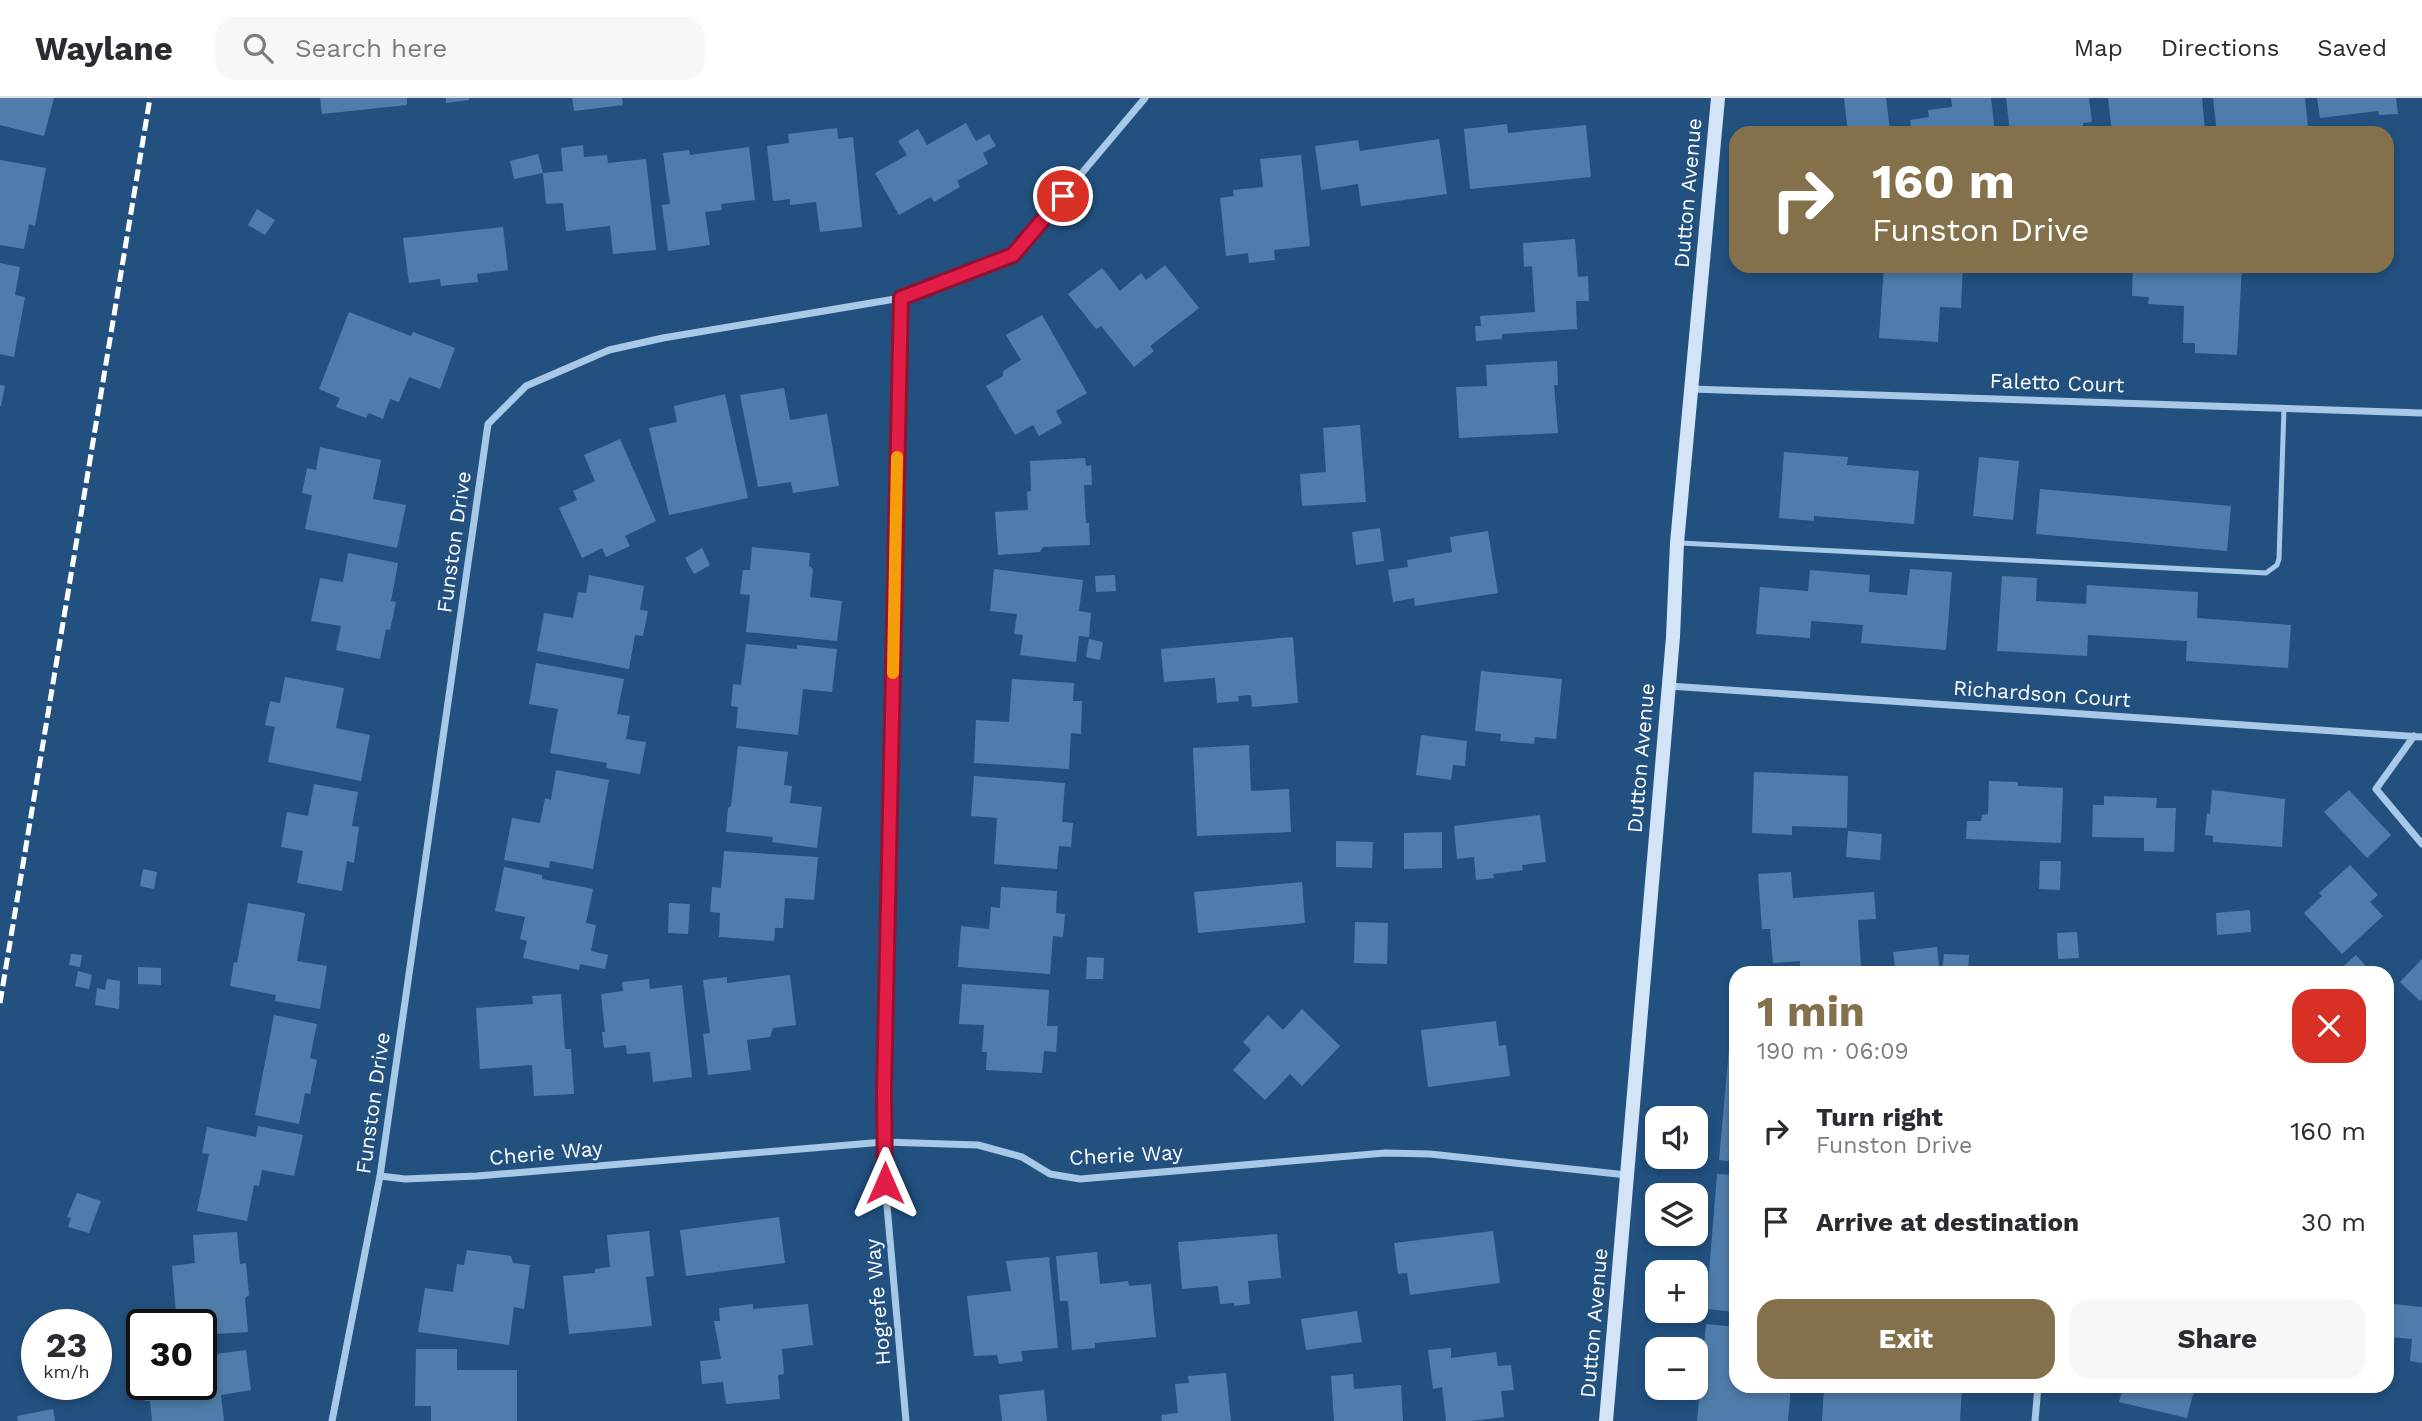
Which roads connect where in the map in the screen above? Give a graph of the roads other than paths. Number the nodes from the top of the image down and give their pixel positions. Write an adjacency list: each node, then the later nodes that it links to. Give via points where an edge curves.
1 (1145, 98): 3 (street, Funston Drive, via 1013,255)
2 (1718, 98): 4 (main road, Dutton Avenue)
3 (901, 298): 11 (street, Hogrefe Way); 13 (street, Funston Drive, via 609,350 526,386 488,424)
4 (1691, 389): 5 (street, Faletto Court); 7 (main road, Dutton Avenue)
5 (2284, 408): 6 (street, Faletto Court); 7 (lane, via 2279,559 2266,573)
6 (2422, 413)
7 (1677, 543): 8 (main road, Dutton Avenue)
8 (1668, 686): 9 (street, Richardson Court); 12 (main road, Dutton Avenue)
9 (2418, 737): 10 (street, Richardson Court, via 2376,789)
10 (2422, 844)
11 (884, 1142): 12 (street, Cherie Way, via 978,1145 1022,1157 1050,1174 1080,1179 1385,1153); 13 (street, Cherie Way, via 477,1176); 16 (street, Hogrefe Way)
12 (1628, 1175): 17 (main road, Dutton Avenue)
13 (380, 1176): 15 (street, Funston Drive)
14 (2037, 1393): 18 (street)
15 (332, 1421)
16 (906, 1421)
17 (1606, 1421)
18 (2035, 1421)

